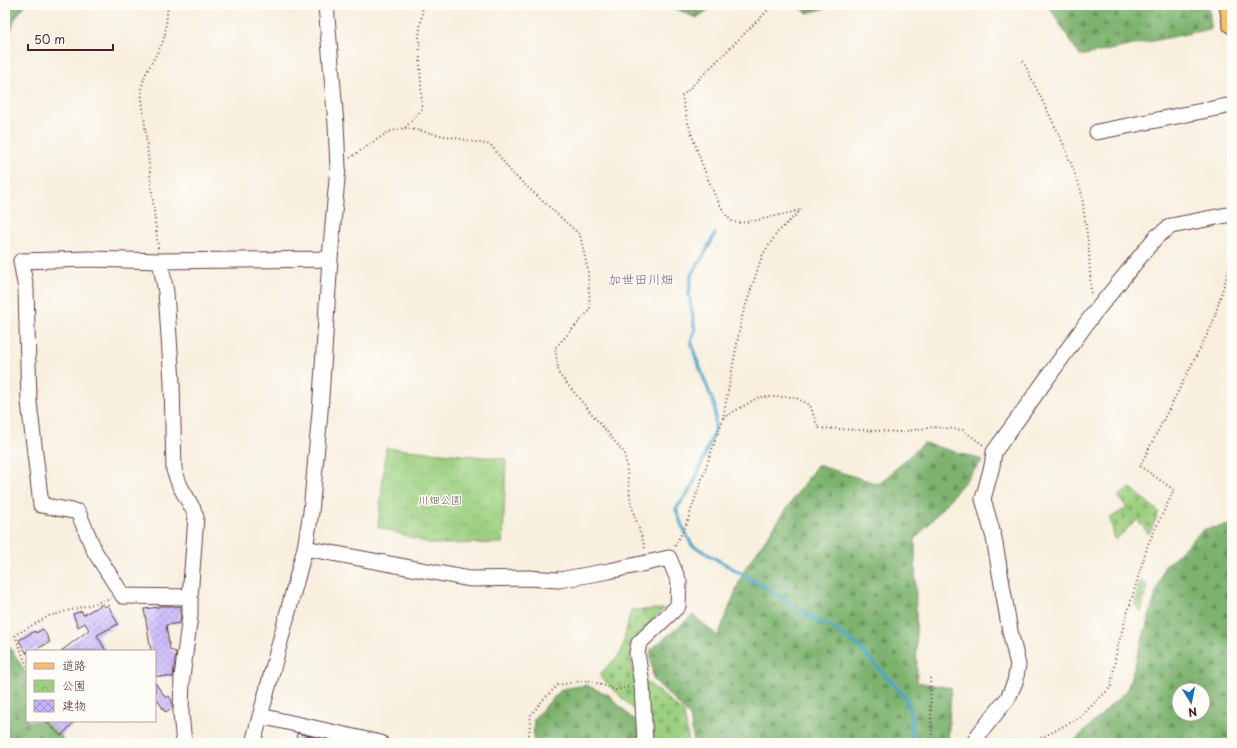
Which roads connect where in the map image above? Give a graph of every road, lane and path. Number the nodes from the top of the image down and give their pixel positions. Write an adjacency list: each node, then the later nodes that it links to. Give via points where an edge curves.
1 (168, 5): 15 (path, via 162,44 144,75 142,89)
2 (326, 5): 11 (street)
3 (423, 5): 9 (path, via 418,37 422,109)
4 (773, 5): 17 (path, via 682,96 697,152 716,198 730,220 759,220 801,210 777,233 762,256 742,317)
5 (1228, 5): 6 (main road)
6 (1232, 24)
7 (1023, 61): 16 (path, via 1064,145 1081,190 1089,250)
8 (1232, 105): 10 (street)
9 (406, 128): 11 (path, via 388,132); 21 (path, via 491,145 512,173 580,235 588,270 590,310 555,348 559,374 625,454 631,504)
10 (1097, 132)
11 (338, 167): 14 (street)
12 (1232, 214): 16 (street, via 1171,226 1156,237)
13 (1232, 258): 35 (path, via 1212,325 1140,466 1174,490 1148,544 1117,648 1111,688 1079,718 1065,726 1037,740 1005,740)
14 (330, 259): 15 (street); 19 (street, via 315,474)
15 (160, 261): 22 (street, via 21,261 26,289 28,402 41,505 78,512 95,552); 23 (street, via 166,292 174,470 196,517)
16 (1091, 317): 18 (street)
17 (723, 418): 18 (path, via 759,397 794,397 810,405 818,428 902,432 933,428 962,430); 20 (path, via 686,525)
18 (994, 452): 34 (street, via 983,499 994,538 1018,665 1015,682 1008,698)
19 (305, 548): 21 (street, via 470,579 559,580); 27 (street)
20 (669, 558): 21 (street); 26 (street, via 679,582 678,606 639,643 636,654)
21 (649, 562)
22 (122, 596): 23 (street); 24 (path, via 49,616 15,635)
23 (190, 597): 28 (street, via 182,677 181,714)
24 (26, 663)
25 (930, 678): 33 (path)
26 (642, 684): 31 (path, via 616,690 588,680 558,685 531,715); 32 (street)
27 (260, 716): 29 (street); 30 (street)
28 (184, 743)
29 (253, 743)
30 (381, 743)
31 (528, 743)
32 (645, 743)
33 (932, 743)
34 (974, 743)
35 (1003, 743)

